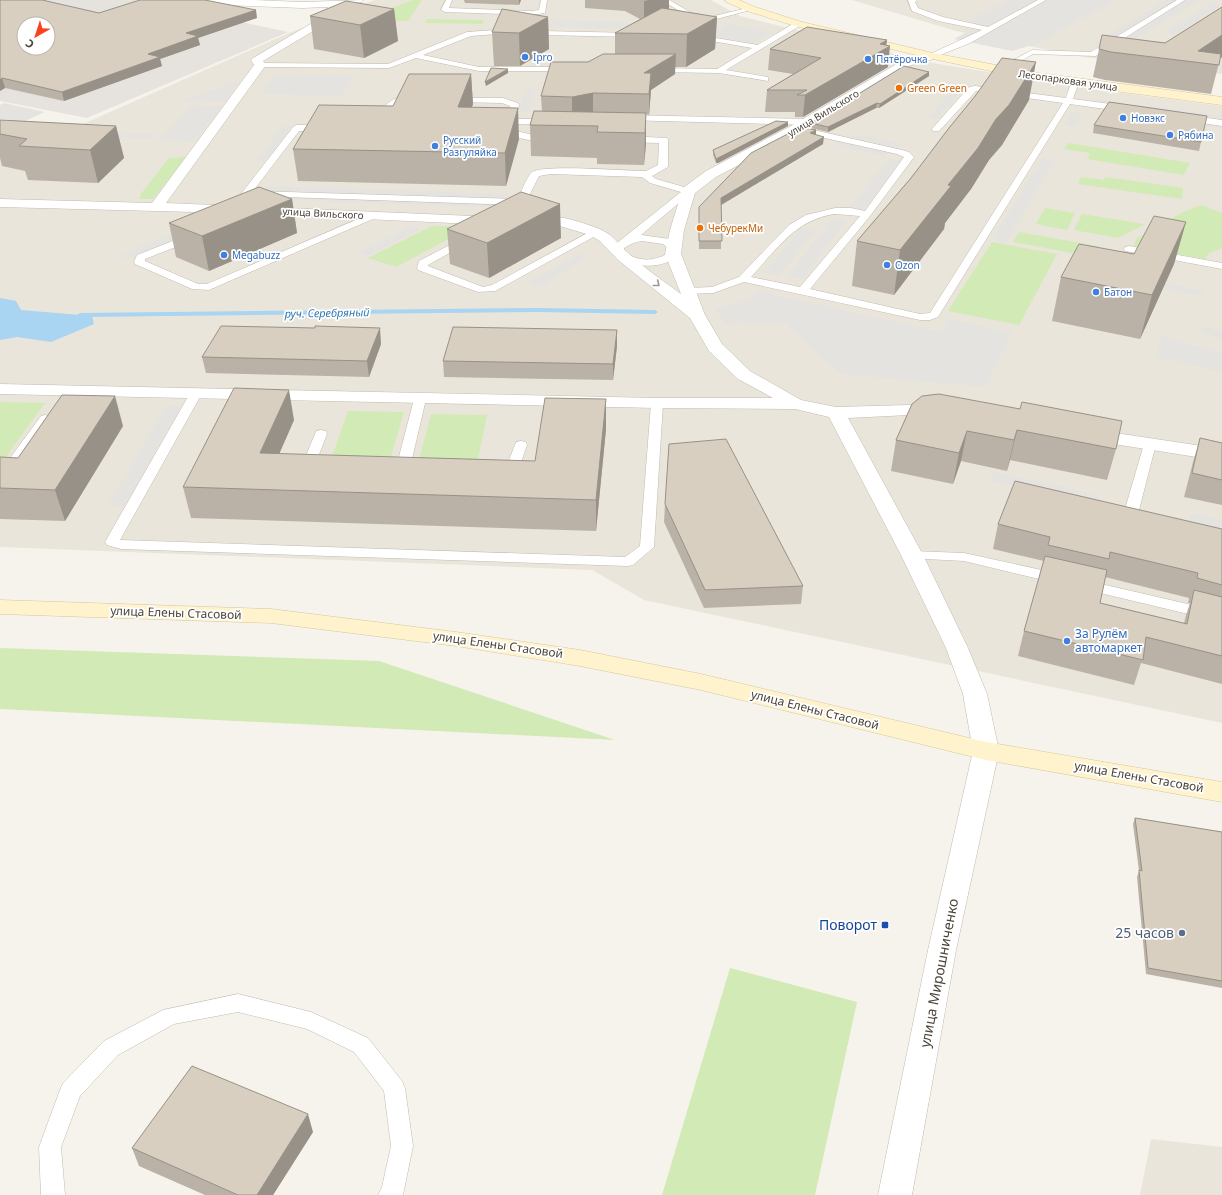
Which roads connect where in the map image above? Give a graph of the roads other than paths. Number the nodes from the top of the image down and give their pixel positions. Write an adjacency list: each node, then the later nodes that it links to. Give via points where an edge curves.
1 (172, 0): 2 (street)
2 (179, 0): 11 (street)
3 (358, 0): 11 (street)
4 (449, 0): 5 (lane, via 445,10 506,16 542,11)
5 (544, 0)
6 (664, 0): 12 (lane)
7 (914, 0): 15 (lane, via 912,1 915,9 931,16)
8 (1044, 0): 15 (lane)
9 (1182, 0): 20 (lane, via 1114,45)
10 (741, 3): 12 (lane); 13 (main road, Лесопарковая улица)
11 (333, 4): 25 (street, via 334,14 257,60)
12 (702, 21): 14 (lane)
13 (800, 24): 18 (main road, Лесопарковая улица); 19 (lane)
14 (688, 25)
15 (989, 29): 23 (lane)
16 (690, 34): 19 (lane)
17 (642, 35): 22 (lane, via 496,32 470,34)
18 (890, 46): 23 (main road, Лесопарковая улица); 24 (main road, via 904,54)
19 (759, 47): 29 (lane)
20 (1093, 54): 21 (lane); 27 (lane, via 1032,52)
21 (1108, 54)
22 (416, 56): 25 (lane, via 389,66); 26 (lane, via 479,69)
23 (933, 56): 24 (street, улица Вильского); 27 (main road, Лесопарковая улица)
24 (904, 64): 41 (street, улица Вильского)
25 (260, 65): 54 (street)
26 (581, 69)
27 (999, 69): 31 (main road, Лесопарковая улица)
28 (650, 70): 29 (lane)
29 (719, 71): 30 (lane)
30 (765, 80)
31 (1075, 82): 34 (lane); 35 (main road, Лесопарковая улица)
32 (421, 99): 43 (lane, via 392,101 375,126)
33 (443, 100): 39 (lane, via 503,101 515,105)
34 (1068, 101): 36 (lane); 46 (lane, via 975,88); 69 (lane, via 934,315 920,317)
35 (1222, 101)
36 (1138, 111)
37 (1176, 116): 42 (lane)
38 (617, 118): 41 (lane)
39 (510, 121): 40 (lane); 47 (lane, via 506,132 534,138)
40 (565, 122)
41 (808, 122): 45 (street, улица Вильского)
42 (1222, 123)
43 (371, 127)
44 (336, 128): 51 (lane, via 297,128)
45 (796, 129): 50 (street, улица Вильского, via 711,174); 56 (lane, via 906,154 908,157)
46 (936, 130)
47 (557, 138)
48 (618, 139): 49 (lane, via 664,140 663,167)
49 (647, 174): 50 (lane, via 646,176 653,181); 52 (lane, via 542,172 535,174)
50 (688, 191): 62 (lane); 64 (street)
51 (248, 193): 52 (lane); 55 (lane)
52 (521, 202): 58 (lane)
53 (0, 203): 54 (street, улица Вильского)
54 (157, 206): 55 (street, улица Вильского)
55 (235, 214): 57 (street, улица Вильского, via 258,210)
56 (867, 214): 67 (lane, via 839,211 817,216 796,225); 69 (lane)
57 (372, 216): 59 (street, улица Вильского); 61 (lane, via 209,287 196,287 139,262 141,257)
58 (514, 216): 59 (street, улица Вильского); 60 (street, улица Вильского, via 554,220)
59 (500, 221): 60 (lane, via 423,263 422,268 482,290 495,288)
60 (595, 232): 65 (street, via 605,238)
61 (200, 234)
62 (627, 241): 64 (lane, via 642,238 659,239 671,244); 65 (lane, via 619,248)
63 (1130, 249): 66 (lane)
64 (673, 251): 65 (lane, via 664,259 649,262); 68 (street)
65 (622, 256): 70 (street, one-way to 70)
66 (1222, 266)
67 (743, 279): 68 (lane, via 713,290); 69 (lane)
68 (688, 291): 70 (street)
69 (803, 292)
70 (697, 315): 76 (street, via 714,347 744,375)
71 (0, 390): 74 (street)
72 (196, 395): 73 (street); 74 (street); 75 (lane, via 112,542 121,545 628,562 647,547)
73 (420, 399): 75 (street); 86 (lane)
74 (58, 402): 87 (lane, via 6,473)
75 (657, 404): 76 (street)
76 (795, 404): 77 (street)
77 (836, 413): 78 (street, via 909,410); 93 (street)
78 (956, 416)
79 (1072, 433): 81 (street)
80 (322, 434): 84 (lane, via 306,472)
81 (1150, 444): 83 (street); 91 (lane)
82 (521, 445): 89 (lane, via 510,474)
83 (1222, 455)
84 (322, 472)
85 (386, 472): 86 (lane)
86 (402, 472): 88 (lane)
87 (0, 473)
88 (417, 473)
89 (495, 474)
90 (1115, 514): 91 (lane)
91 (1130, 516): 92 (lane)
92 (1153, 522)
93 (912, 554): 95 (lane, via 964,557); 96 (street, via 957,648 975,694)
94 (0, 607): 96 (main road, улица Елены Стасовой, via 271,616 456,639 580,658 701,682)
95 (1222, 617)
96 (986, 751): 97 (main road, улица Елены Стасовой); 100 (street, улица Мирошниченко, via 942,950)
97 (1222, 792)
98 (394, 1194): 99 (lane, via 402,1146 394,1088 361,1045 311,1021 238,1002 170,1016 111,1048 71,1090 50,1147)
99 (53, 1195)
100 (895, 1195)

